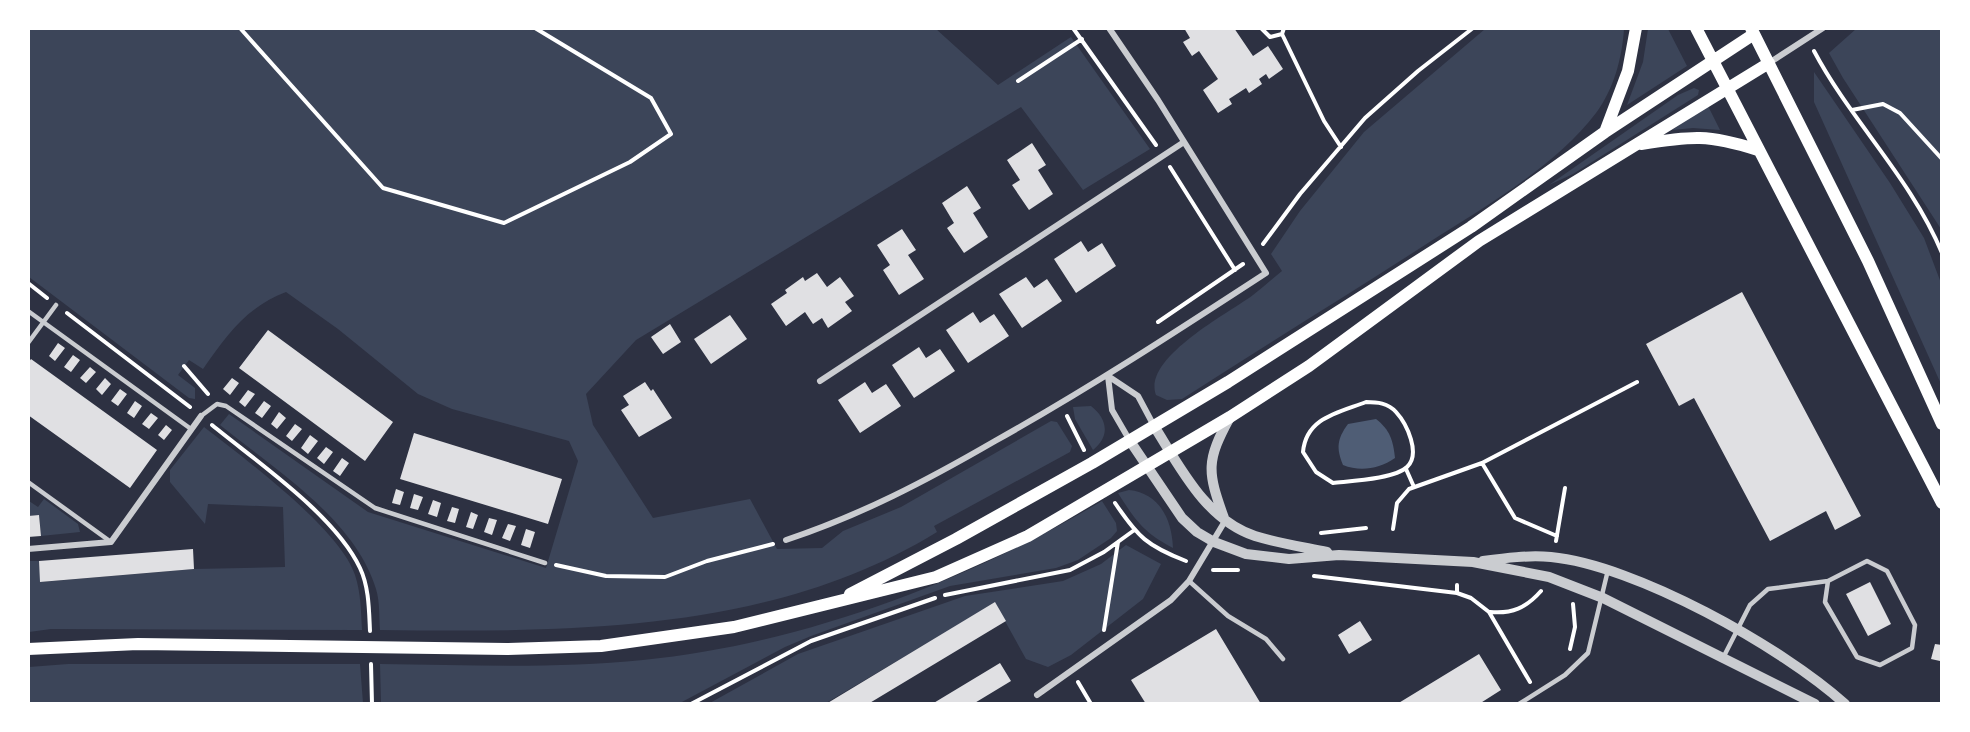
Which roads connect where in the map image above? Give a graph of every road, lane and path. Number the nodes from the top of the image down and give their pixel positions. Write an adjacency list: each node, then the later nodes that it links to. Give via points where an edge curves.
1 (240, 28): 2 (path, via 383,188 504,223 630,162 671,134 651,98)
2 (535, 28)
3 (1109, 28): 20 (street)
4 (1261, 28): 11 (path, via 1270,37)
5 (1284, 28): 11 (path)
6 (1473, 28): 22 (path, via 1365,118)
7 (1636, 28): 19 (main road, via 1628,71)
8 (1696, 28): 14 (main road)
9 (1823, 28): 15 (street)
10 (1756, 30): 14 (main road); 15 (main road)
11 (1282, 34): 22 (path, via 1324,122)
12 (1082, 39): 16 (path)
13 (1818, 58): 18 (path)
14 (1713, 61): 17 (main road); 19 (main road)
15 (1768, 63): 17 (main road); 40 (main road, via 1868,261)
16 (1018, 81)
17 (1727, 87): 21 (main road); 23 (main road)
18 (1852, 110): 24 (path, via 1883,104 1900,113); 25 (path, via 1900,178 1934,233)
19 (1605, 132): 41 (main road, via 1471,227)
20 (1184, 142): 26 (street); 35 (street)
21 (1637, 145): 23 (main road, via 1701,136); 39 (main road, via 1479,241 1309,366)
22 (1341, 147): 26 (path)
23 (1758, 150): 51 (main road)
24 (1941, 159)
25 (1941, 253)
26 (1255, 255): 27 (path); 34 (street, via 1266,273)
27 (1235, 270)
28 (28, 283): 29 (path)
29 (56, 305): 31 (lane); 38 (path)
30 (28, 311): 31 (lane)
31 (44, 322): 32 (lane); 42 (lane)
32 (28, 343)
33 (184, 366): 37 (path)
34 (1108, 376): 41 (street, via 1138,396); 43 (street, via 1112,410); 56 (street, via 878,505)
35 (820, 381)
36 (1637, 382): 45 (path)
37 (216, 404): 38 (lane); 63 (lane, via 226,406 375,508)
38 (201, 416): 42 (street); 78 (path, via 289,488 351,552 365,585)
39 (1230, 417): 44 (main road); 52 (street, via 1211,458 1213,485)
40 (1941, 424)
41 (1154, 426): 43 (main road); 44 (street)
42 (191, 429): 57 (street)
43 (1130, 441): 46 (street); 76 (main road, via 956,540)
44 (1170, 450): 46 (main road); 52 (street, via 1205,502)
45 (1482, 464): 49 (path); 55 (path, via 1515,518)
46 (1146, 465): 50 (main road); 59 (street, via 1182,518)
47 (1406, 469): 47 (path, via 1413,459 1406,428 1395,411 1379,402 1341,411 1317,423 1305,435 1303,452 1316,472 1333,483); 49 (path)
48 (28, 482): 57 (lane)
49 (1414, 488): 53 (path, via 1402,494 1397,503)
50 (1106, 489): 54 (path); 76 (main road, via 1028,536 936,577)
51 (1941, 503)
52 (1226, 521): 59 (street); 61 (street, via 1254,536)
53 (1393, 529)
54 (1134, 531): 58 (path); 64 (path, via 1164,552)
55 (1557, 536)
56 (786, 540): 63 (path, via 707,561 665,577 606,576)
57 (111, 542): 60 (street)
58 (1119, 542): 80 (path); 89 (path, via 1070,570 960,591 811,641)
59 (1214, 542): 61 (street, via 1246,554 1289,559); 64 (street)
60 (28, 549)
61 (1339, 555): 62 (street)
62 (1473, 562): 66 (street, via 1553,557); 74 (street, via 1548,577)
63 (545, 563)
64 (1199, 566): 65 (path, via 1218,572); 68 (street)
65 (1243, 570)
66 (1608, 570): 74 (lane); 77 (street, via 1674,597)
67 (1310, 576): 72 (path)
68 (1189, 581): 80 (street, via 1171,600); 82 (lane, via 1228,616 1266,639)
69 (1828, 581): 69 (lane, via 1867,561 1887,571 1915,625 1912,648 1880,665 1857,657 1825,602); 77 (lane, via 1768,589 1750,605)
70 (1457, 585): 72 (path)
71 (1532, 590): 73 (path)
72 (1457, 593): 86 (path, via 1489,612)
73 (1552, 593)
74 (1603, 598): 81 (street); 85 (lane, via 1588,653)
75 (1570, 599): 85 (path, via 1575,627)
76 (836, 601): 79 (main road, via 734,627 601,646 484,649 138,645)
77 (1737, 630): 81 (lane); 93 (street, via 1787,660)
78 (370, 631)
79 (28, 649)
80 (1100, 651): 84 (street)
81 (1724, 657): 92 (street)
82 (1283, 659)
83 (371, 664): 88 (path)
84 (1072, 671): 87 (street); 90 (path)
85 (1565, 675): 86 (lane)
86 (1536, 693): 91 (lane)
87 (1037, 695)
88 (372, 704)
89 (691, 704)
90 (1091, 704)
91 (1519, 704)
92 (1815, 704)
93 (1845, 704)

